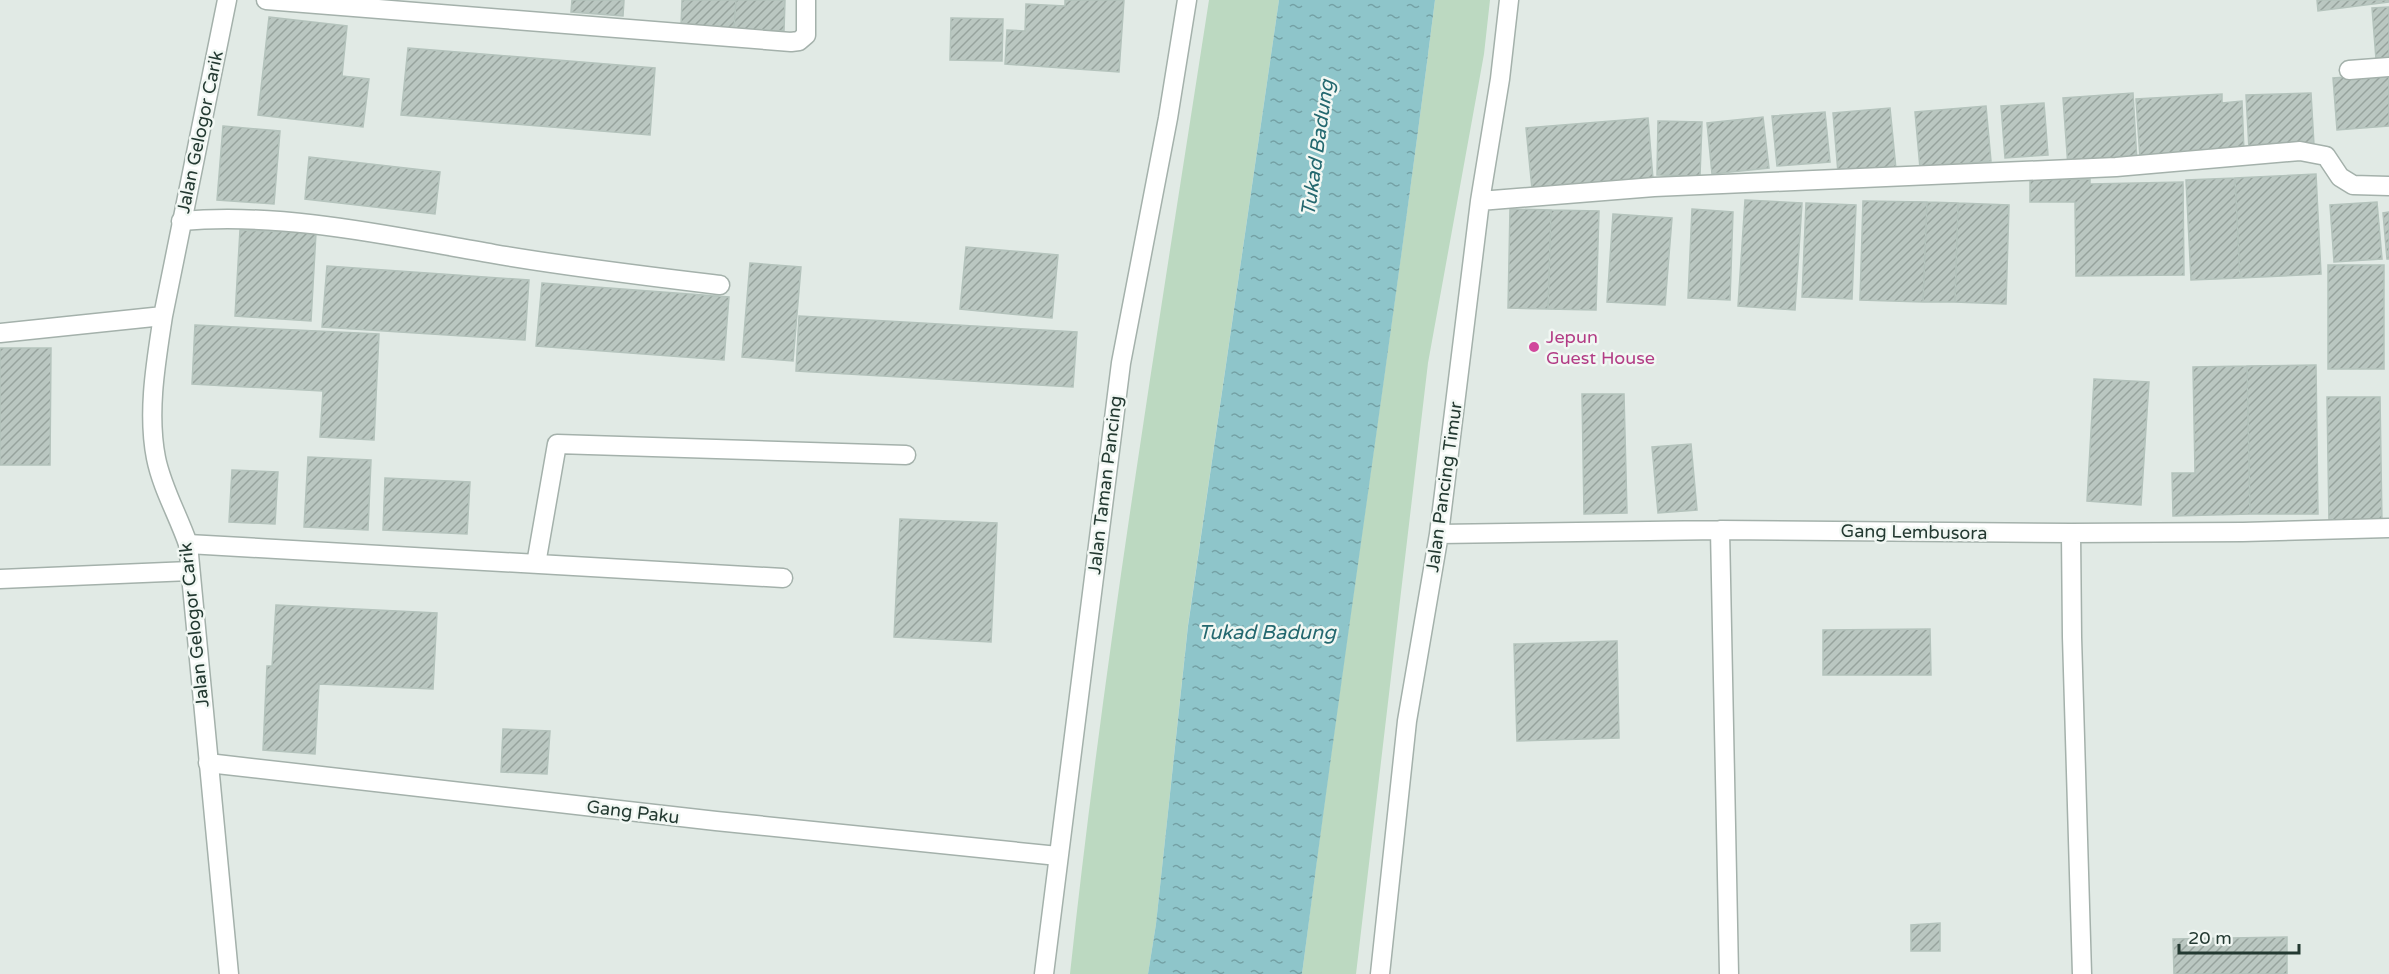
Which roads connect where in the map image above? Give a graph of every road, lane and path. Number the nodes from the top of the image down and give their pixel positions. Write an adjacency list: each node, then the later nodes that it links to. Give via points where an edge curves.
1 (227, 0): 10 (street, Jalan Gelogor Carik)
2 (266, 0): 3 (street, via 791,42 806,35)
3 (806, 0)
4 (1187, 0): 25 (street, Jalan Taman Pancing, via 1120,363)
5 (1509, 0): 9 (street, Jalan Pancing Timur)
6 (2389, 66): 7 (street)
7 (2349, 70)
8 (2389, 186): 9 (street, via 2353,185 2340,177 2326,156 2300,151 2116,166 1654,187)
9 (1480, 201): 18 (street, Jalan Pancing Timur)
10 (181, 222): 11 (street, via 251,219 337,227 552,264); 12 (street, Jalan Gelogor Carik)
11 (720, 285)
12 (163, 316): 13 (street); 19 (street, Jalan Gelogor Carik, via 153,437 162,480)
13 (0, 333)
14 (906, 455): 20 (street, via 557,444)
15 (2389, 528): 17 (street, Gang Lembusora)
16 (1720, 530): 17 (street, Gang Lembusora); 18 (street, Gang Lembusora); 29 (street)
17 (2071, 533): 30 (street)
18 (1439, 534): 28 (street, Jalan Pancing Timur, via 1407,721)
19 (188, 544): 20 (street); 21 (street, Jalan Gelogor Carik)
20 (536, 564): 22 (street)
21 (190, 571): 23 (street); 24 (street, Jalan Gelogor Carik)
22 (783, 578)
23 (0, 579)
24 (208, 763): 25 (street, Gang Paku); 26 (street, Jalan Gelogor Carik)
25 (1058, 856): 27 (street, Jalan Taman Pancing)
26 (229, 974)
27 (1044, 974)
28 (1380, 974)
29 (1729, 974)
30 (2082, 974)

